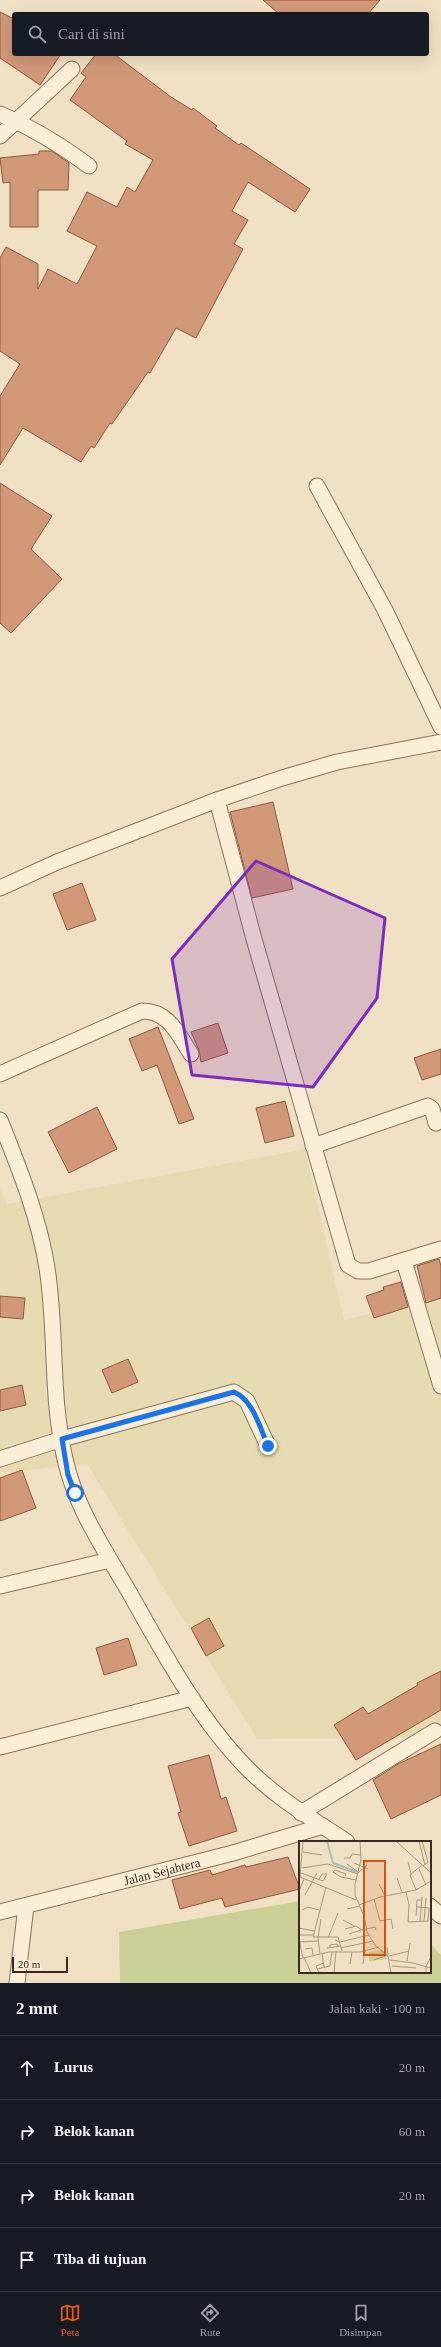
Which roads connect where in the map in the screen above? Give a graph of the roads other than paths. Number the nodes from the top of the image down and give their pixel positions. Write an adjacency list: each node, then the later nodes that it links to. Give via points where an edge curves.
1 (72, 69): 3 (street)
2 (0, 114): 3 (street)
3 (17, 121): 4 (street); 5 (street)
4 (0, 136)
5 (89, 166)
6 (317, 486): 7 (street, via 385,610)
7 (441, 727)
8 (441, 742): 9 (street, via 337,762)
9 (216, 800): 10 (street, via 57,862); 15 (street)
10 (0, 888)
11 (191, 1054): 12 (street, via 168,1020 155,1012 142,1011)
12 (0, 1074)
13 (0, 1120): 19 (street, via 16,1159 38,1228 47,1268 54,1394)
14 (436, 1123): 15 (street, via 432,1108 428,1106)
15 (313, 1146): 17 (street, via 348,1265 358,1271 369,1271)
16 (441, 1249): 17 (street)
17 (404, 1261): 18 (street)
18 (441, 1386)
19 (62, 1439): 20 (street, via 234,1392 247,1401); 21 (street); 22 (street, via 68,1475 75,1493)
20 (268, 1446)
21 (0, 1459)
22 (110, 1560): 23 (street); 24 (street)
23 (0, 1586)
24 (192, 1698): 26 (street); 27 (street, via 244,1766 265,1786)
25 (435, 1731): 27 (street)
26 (0, 1747)
27 (301, 1813): 28 (street)
28 (323, 1826): 29 (street); 30 (street, Jalan Sejahtera, via 233,1853)
29 (346, 1841)
30 (26, 1906): 32 (street, Jalan Sejahtera); 34 (street)
31 (431, 1907): 33 (street)
32 (0, 1912)
33 (441, 1916)
34 (17, 1983)

